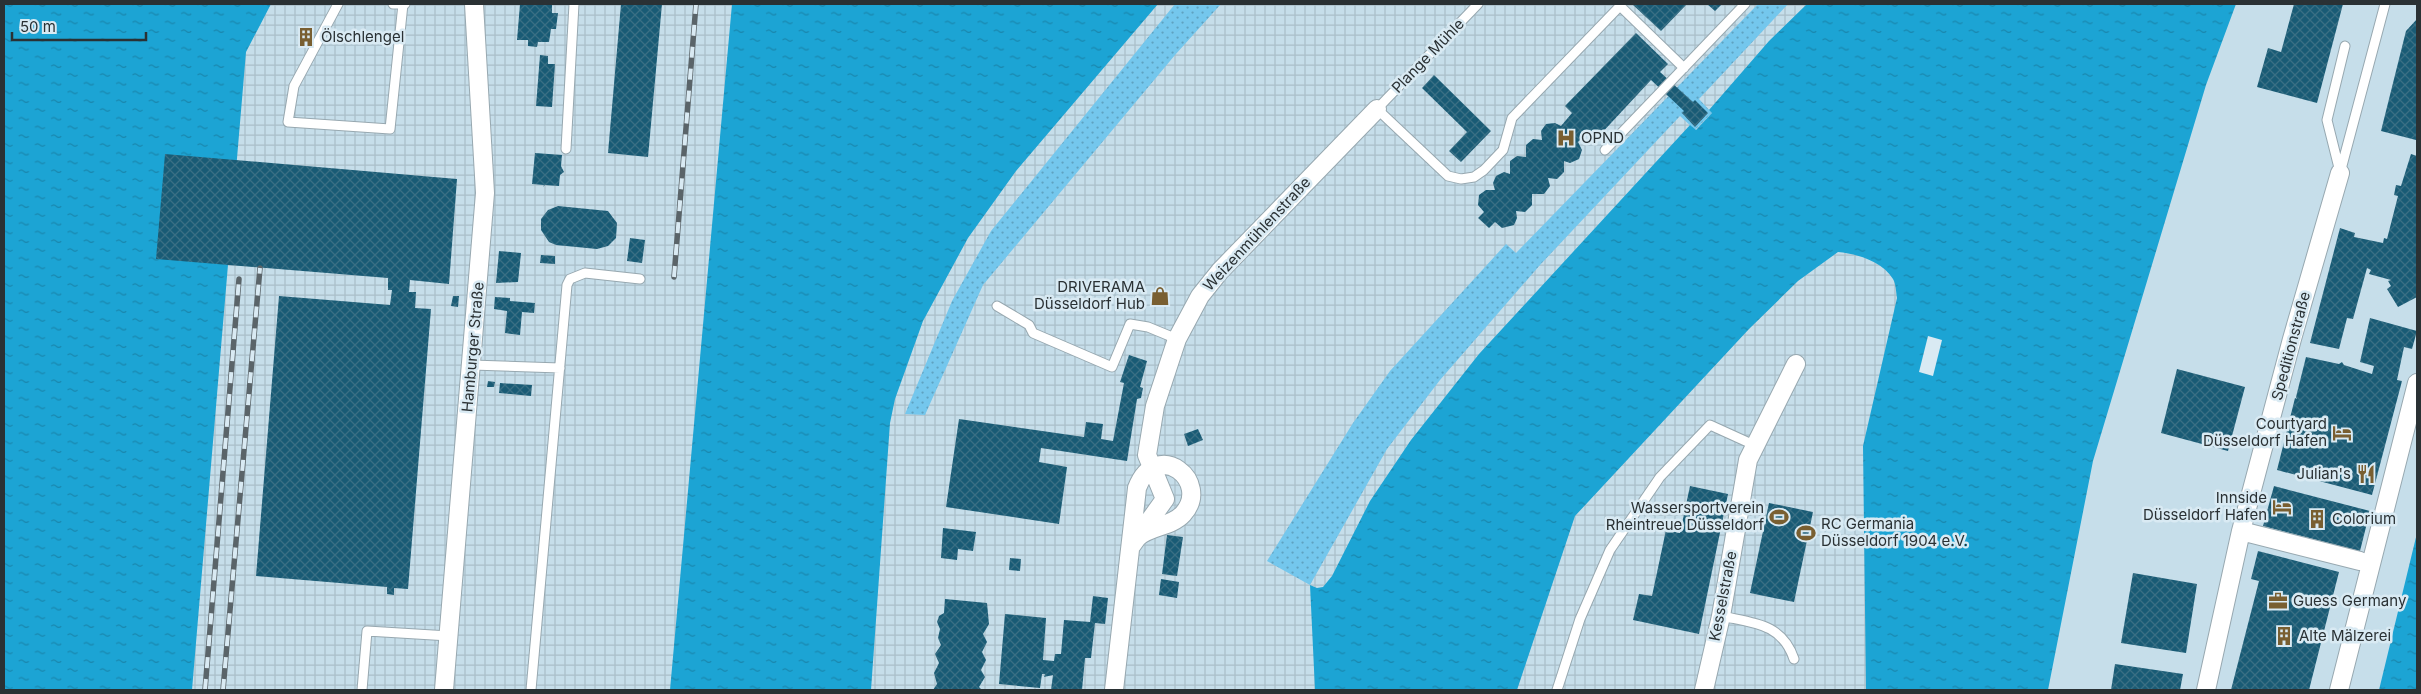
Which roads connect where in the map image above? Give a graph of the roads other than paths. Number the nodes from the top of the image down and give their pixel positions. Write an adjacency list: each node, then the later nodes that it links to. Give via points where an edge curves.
1 (338, 4): 3 (lane, via 294,86 288,122 390,129)
2 (392, 4): 3 (lane)
3 (404, 4)
4 (474, 4): 19 (street, Hamburger Straße, via 485,193)
5 (574, 4): 12 (lane)
6 (1478, 4): 11 (lane, Plange Mühle)
7 (1746, 4): 10 (lane)
8 (2385, 4): 14 (lane, Speditionstraße)
9 (2345, 46): 14 (lane, via 2327,120)
10 (1684, 68): 11 (lane, via 1620,6 1512,118 1503,150 1474,177 1461,179 1448,176); 13 (lane)
11 (1377, 109): 17 (street, Weizenmühlenstraße, via 1220,271 1200,296)
12 (566, 149)
13 (1605, 150)
14 (2340, 172): 24 (street, Speditionstraße)
15 (640, 278): 20 (lane, via 586,272 570,279)
16 (997, 306): 17 (lane, via 1029,325 1033,333 1112,367 1130,324)
17 (1177, 339): 23 (street, Weizenmühlenstraße, via 1155,406 1147,454)
18 (1796, 364): 22 (street, Kesselstraße)
19 (472, 365): 20 (lane); 28 (street, Hamburger Straße)
20 (560, 368): 32 (lane)
21 (2417, 383): 37 (street)
22 (1754, 445): 27 (street, Kesselstraße, via 1748,460); 34 (lane, via 1710,425 1660,477 1610,550 1580,619)
23 (1153, 468): 25 (street, via 1145,473 1137,488); 25 (street, Weizenmühlenstraße, via 1165,499); 25 (street, via 1163,464 1177,468 1188,481 1191,498 1179,518 1140,535)
24 (2241, 531): 26 (street); 36 (street, Speditionstraße)
25 (1132, 545): 33 (street, Weizenmühlenstraße)
26 (2360, 561)
27 (1721, 616): 29 (lane, via 1777,632 1786,641); 35 (street, Kesselstraße)
28 (449, 636): 30 (lane, via 367,631); 31 (street, Hamburger Straße)
29 (1794, 659)
30 (362, 690)
31 (444, 690)
32 (531, 690)
33 (1114, 690)
34 (1557, 690)
35 (1704, 690)
36 (2206, 690)
37 (2339, 690)

